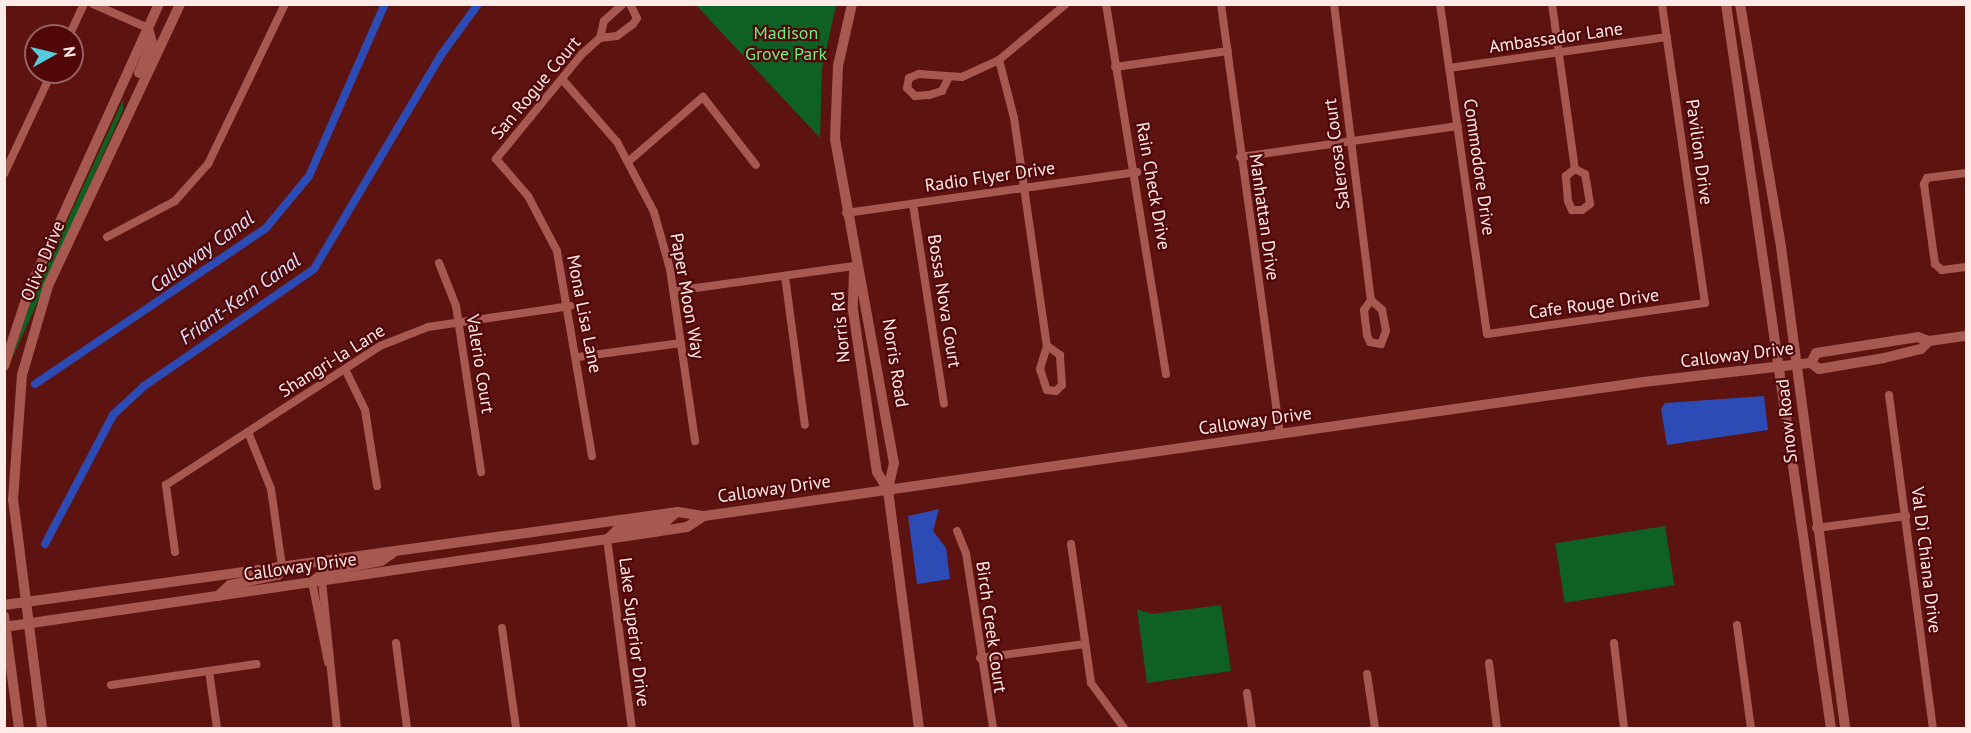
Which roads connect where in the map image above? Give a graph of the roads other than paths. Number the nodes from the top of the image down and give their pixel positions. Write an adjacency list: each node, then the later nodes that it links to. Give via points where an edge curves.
1 (84, 4): 18 (street)
2 (93, 4): 19 (street)
3 (159, 4): 19 (main road, Olive Drive)
4 (180, 4): 30 (main road, Olive Drive)
5 (285, 4): 45 (street, via 208,164 175,201)
6 (623, 4): 21 (street, San Rogue Court, via 604,21)
7 (630, 4): 21 (street, San Rogue Court, via 637,18 633,24 617,36)
8 (852, 4): 44 (main road, Norris Road, via 835,106)
9 (1066, 4): 24 (street)
10 (1106, 4): 25 (street, Rain Check Drive)
11 (1221, 4): 22 (street, Manhattan Drive)
12 (1334, 4): 32 (street, Salerosa Court)
13 (1440, 4): 26 (street, Commodore Drive)
14 (1552, 4): 23 (street)
15 (1662, 4): 20 (street, Pavilion Drive)
16 (1726, 4): 37 (main road, Snow Road)
17 (1738, 4): 46 (main road, Snow Road)
18 (75, 24)
19 (148, 28): 30 (main road, via 152,43); 64 (main road, Olive Drive, via 30,288)
20 (1667, 37): 23 (street, Ambassador Lane); 53 (street, Pavilion Drive)
21 (600, 38): 27 (street, San Rogue Court)
22 (1228, 51): 25 (street); 33 (street, Manhattan Drive)
23 (1558, 52): 26 (street, Ambassador Lane); 38 (street)
24 (999, 60): 28 (street); 42 (street)
25 (1115, 67): 39 (street, Rain Check Drive)
26 (1449, 68): 31 (street, Commodore Drive)
27 (562, 79): 34 (street, San Rogue Court); 35 (street, Paper Moon Way, via 598,116)
28 (948, 79): 28 (street, via 942,91 929,95 915,96 907,88 909,78 919,74)
29 (46, 84): 41 (street)
30 (135, 100): 79 (main road, Olive Drive, via 48,286 29,344 15,428)
31 (1458, 126): 32 (street); 56 (street, Commodore Drive)
32 (1348, 141): 33 (street); 52 (street, Salerosa Court)
33 (1240, 157): 72 (street, Manhattan Drive)
34 (496, 159): 54 (street, Mona Lisa Lane, via 528,196 551,236)
35 (629, 161): 36 (street, via 703,98); 51 (street, Paper Moon Way, via 657,221)
36 (756, 165)
37 (1752, 166): 46 (main road, via 1761,176 1771,238); 65 (main road, Snow Road)
38 (1575, 169): 38 (street, via 1566,176 1568,201 1572,210 1582,210 1590,204 1587,185 1585,174)
39 (1137, 172): 42 (street, Radio Flyer Drive); 67 (street, Rain Check Drive)
40 (1966, 173): 49 (street, via 1927,178 1924,184 1935,264 1942,270)
41 (4, 174)
42 (1024, 188): 43 (street, Radio Flyer Drive); 60 (street)
43 (913, 204): 44 (street, Radio Flyer Drive); 69 (street, Bossa Nova Court)
44 (846, 213): 48 (main road, Norris Road)
45 (107, 237)
46 (1781, 247): 63 (main road, Snow Road)
47 (439, 263): 55 (street, Valerio Court)
48 (854, 266): 50 (street); 78 (main road, Norris Rd, via 860,356 877,472); 78 (main road, Norris Road, via 868,306 894,463)
49 (1966, 267)
50 (785, 276): 51 (street); 70 (street)
51 (674, 291): 59 (street, Paper Moon Way)
52 (1371, 300): 52 (street, Salerosa Court, via 1383,310 1386,340 1381,344 1370,342 1367,335 1364,310)
53 (1705, 303): 56 (street, Cafe Rouge Drive)
54 (570, 306): 55 (street, Shangri-la Lane); 61 (street, Mona Lisa Lane)
55 (459, 322): 66 (street, Shangri-la Lane, via 396,338); 75 (street, Valerio Court)
56 (1487, 334)
57 (1966, 336): 58 (main road, Calloway Drive)
58 (1929, 341): 62 (main road, Calloway Drive, via 1921,349 1884,358 1819,369); 62 (main road, Calloway Drive, via 1918,337 1816,353)
59 (681, 343): 61 (street); 73 (street, Paper Moon Way)
60 (1047, 346): 60 (street, via 1060,356 1062,385 1056,391 1047,390 1040,369)
61 (578, 357): 74 (street, Mona Lisa Lane)
62 (1811, 363): 63 (main road, Calloway Drive)
63 (1797, 364): 65 (main road, Calloway Drive); 83 (main road, Snow Road)
64 (4, 366)
65 (1781, 366): 72 (main road, Calloway Drive); 124 (main road, Snow Road)
66 (345, 369): 71 (street, Shangri-la Lane); 76 (street, via 364,410)
67 (1166, 374)
68 (1889, 395): 82 (street, Val Di Chiana Drive)
69 (944, 404)
70 (806, 426)
71 (248, 432): 88 (street, Shangri-la Lane, via 165,485); 89 (street, via 272,489)
72 (1280, 434): 78 (main road, Calloway Drive)
73 (695, 441)
74 (592, 456)
75 (481, 472)
76 (377, 486)
77 (4, 487): 79 (main road)
78 (888, 490): 81 (main road, Calloway Drive); 116 (main road, Norris Road)
79 (14, 504): 92 (main road, Olive Drive)
80 (678, 512): 81 (main road, Calloway Drive); 85 (main road, via 665,522 617,530); 87 (main road, Calloway Drive)
81 (704, 516): 85 (main road, Calloway Drive, via 687,526)
82 (1906, 516): 83 (street); 126 (street, Val Di Chiana Drive)
83 (1814, 528): 125 (main road, Snow Road)
84 (957, 531): 102 (street, Birch Creek Court, via 966,553)
85 (608, 539): 90 (main road, Calloway Drive); 115 (street, Lake Superior Drive)
86 (1071, 544): 101 (street)
87 (396, 551): 89 (main road, Calloway Drive); 90 (main road, via 381,561 326,571)
88 (175, 552)
89 (282, 566): 91 (main road, via 278,575 230,585); 92 (main road, Calloway Drive)
90 (317, 581): 91 (main road, Calloway Drive); 112 (street)
91 (218, 596): 95 (main road, Calloway Drive)
92 (26, 602): 93 (main road, Calloway Drive); 95 (main road, Olive Drive)
93 (4, 605)
94 (4, 616): 97 (main road)
95 (29, 624): 97 (main road, Calloway Drive); 110 (main road, Olive Drive)
96 (1737, 625): 123 (street)
97 (5, 627): 109 (main road)
98 (502, 628): 114 (street)
99 (1614, 643): 122 (street)
100 (396, 644): 113 (street)
101 (1084, 644): 102 (street); 118 (street, via 1096,695)
102 (980, 658): 117 (street, Birch Creek Court)
103 (1489, 663): 121 (street)
104 (256, 664): 105 (street)
105 (209, 671): 107 (street); 111 (street)
106 (1368, 674): 120 (street)
107 (111, 685)
108 (1247, 693): 119 (street)
109 (19, 729)
110 (42, 729)
111 (217, 729)
112 (337, 729)
113 (407, 729)
114 (516, 729)
115 (632, 729)
116 (919, 729)
117 (993, 729)
118 (1124, 729)
119 (1252, 729)
120 (1375, 729)
121 (1497, 729)
122 (1624, 729)
123 (1751, 729)
124 (1831, 729)
125 (1845, 729)
126 (1933, 729)

